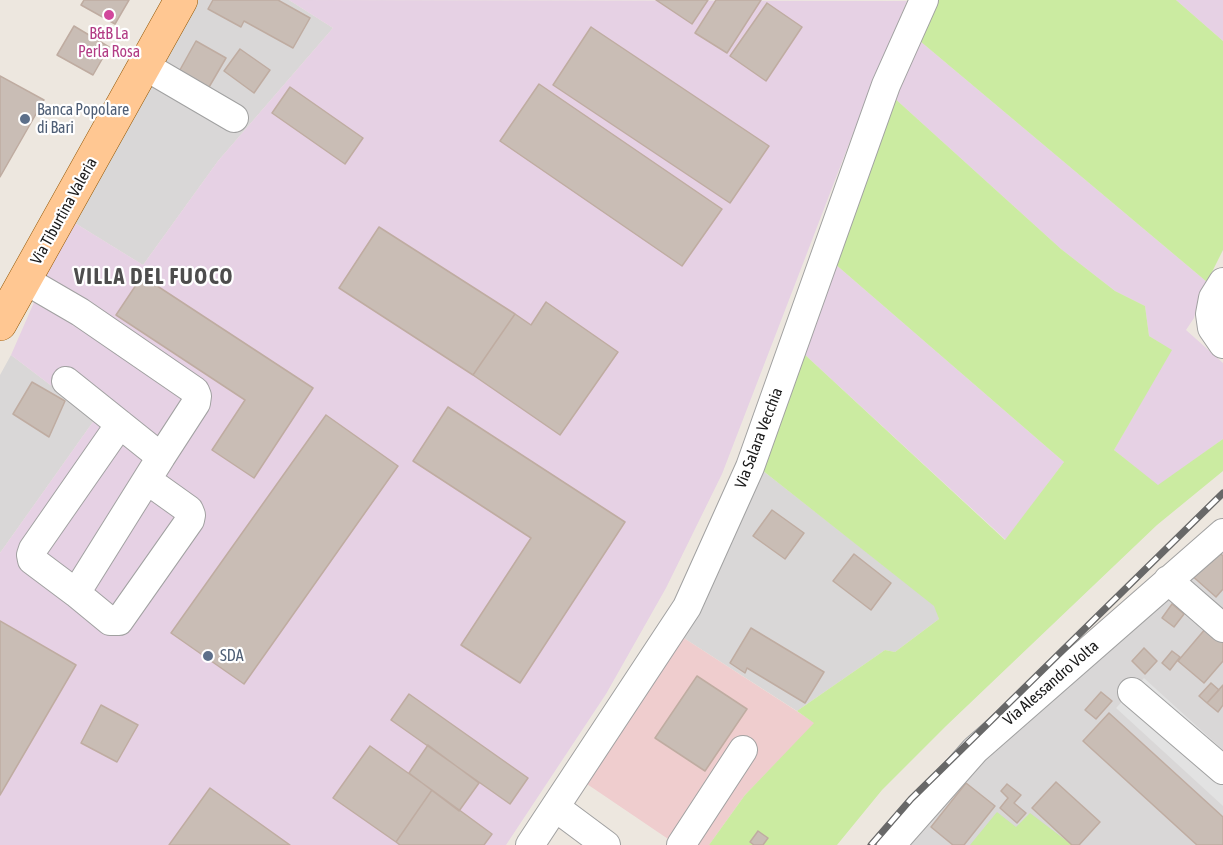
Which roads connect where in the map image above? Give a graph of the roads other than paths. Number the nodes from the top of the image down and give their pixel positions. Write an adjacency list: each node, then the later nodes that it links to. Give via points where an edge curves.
1 (181, 0): 3 (main road, Via Tiburtina Valeria)
2 (924, 0): 19 (street, Via Salara Vecchia, via 886,85 750,467 687,608)
3 (145, 66): 4 (street); 5 (main road, Via Tiburtina Valeria)
4 (234, 118)
5 (25, 280): 7 (main road, Via Tiburtina Valeria); 11 (street, via 80,312 195,391 196,403)
6 (1223, 282): 8 (street, via 1213,298 1210,314 1212,327)
7 (0, 324)
8 (1223, 344)
9 (66, 381): 10 (street)
10 (120, 424): 11 (street); 14 (street, via 31,555 32,560)
11 (154, 469): 14 (street); 14 (street, via 189,510 190,520 119,621 110,621)
12 (1223, 533): 13 (street, Via Alessandro Volta)
13 (1168, 580): 15 (street); 23 (street, Via Alessandro Volta, via 975,750)
14 (76, 592)
15 (1223, 628)
16 (1132, 692): 18 (street)
17 (743, 750): 22 (street)
18 (1223, 770)
19 (555, 807): 20 (street, Via Salara Vecchia); 21 (street)
20 (530, 845)
21 (606, 845)
22 (681, 845)
23 (891, 845)

